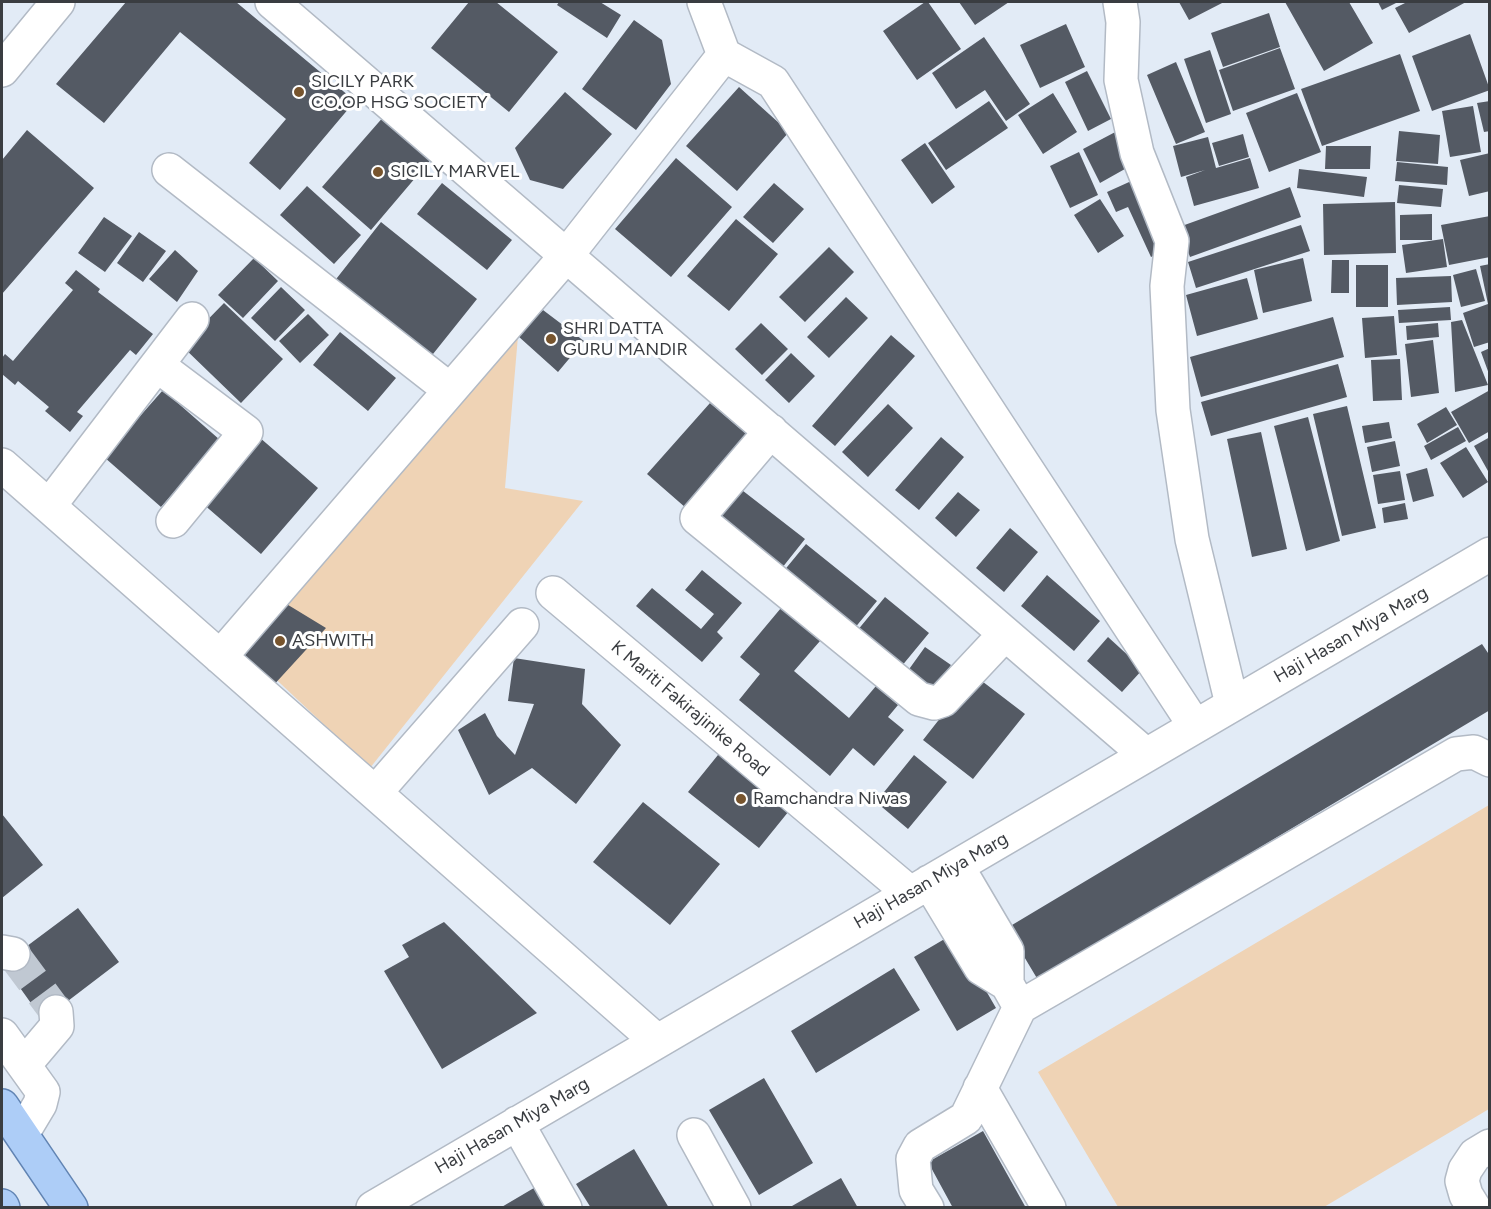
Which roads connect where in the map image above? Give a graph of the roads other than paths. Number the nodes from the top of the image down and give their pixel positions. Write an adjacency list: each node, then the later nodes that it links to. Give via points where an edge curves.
1 (58, 2): 6 (street)
2 (272, 2): 8 (street)
3 (704, 2): 5 (street)
4 (1120, 2): 21 (street, via 1121,80 1137,153 1172,241 1167,286 1173,410 1192,539)
5 (724, 55): 8 (street); 22 (street, via 774,82)
6 (2, 70)
7 (169, 170): 11 (street)
8 (566, 256): 11 (street); 12 (street)
9 (192, 319): 10 (street)
10 (157, 365): 14 (street); 15 (street, via 246,432)
11 (450, 390): 20 (street)
12 (771, 432): 19 (street); 19 (street, via 697,518 919,699 934,703 943,700)
13 (2, 465): 14 (street)
14 (49, 506): 20 (street)
15 (173, 520)
16 (1487, 561): 21 (street, Haji Hasan Miya Marg)
17 (553, 593): 26 (street, K Mariti Fakirajinike Road)
18 (522, 625): 25 (street)
19 (1005, 634): 23 (street)
20 (220, 657): 25 (street)
21 (1232, 704): 22 (street, Haji Hasan Miya Marg)
22 (1195, 726): 23 (street, Haji Hasan Miya Marg)
23 (1146, 755): 26 (street, Haji Hasan Miya Marg)
24 (1490, 760): 27 (street, via 1474,752 1456,754)
25 (375, 793): 30 (street)
26 (932, 880): 27 (street, K Mariti Fakirajinike Road, via 981,968); 30 (street, Haji Hasan Miya Marg)
27 (1013, 996): 32 (street)
28 (56, 1012): 31 (street, via 57,1026)
29 (2, 1035): 31 (street)
30 (657, 1041): 34 (street, Haji Hasan Miya Marg)
31 (24, 1065): 35 (street, via 43,1092)
32 (980, 1088): 42 (street, via 966,1118 920,1146 913,1159 916,1190); 43 (street)
33 (2, 1106): 35 (main road)
34 (517, 1123): 39 (street, Haji Hasan Miya Marg); 40 (street)
35 (22, 1134): 38 (main road)
36 (694, 1135): 41 (street)
37 (1490, 1146): 44 (street, via 1475,1155 1462,1181)
38 (71, 1208)
39 (373, 1208)
40 (565, 1208)
41 (734, 1208)
42 (927, 1208)
43 (1049, 1208)
44 (1474, 1208)

